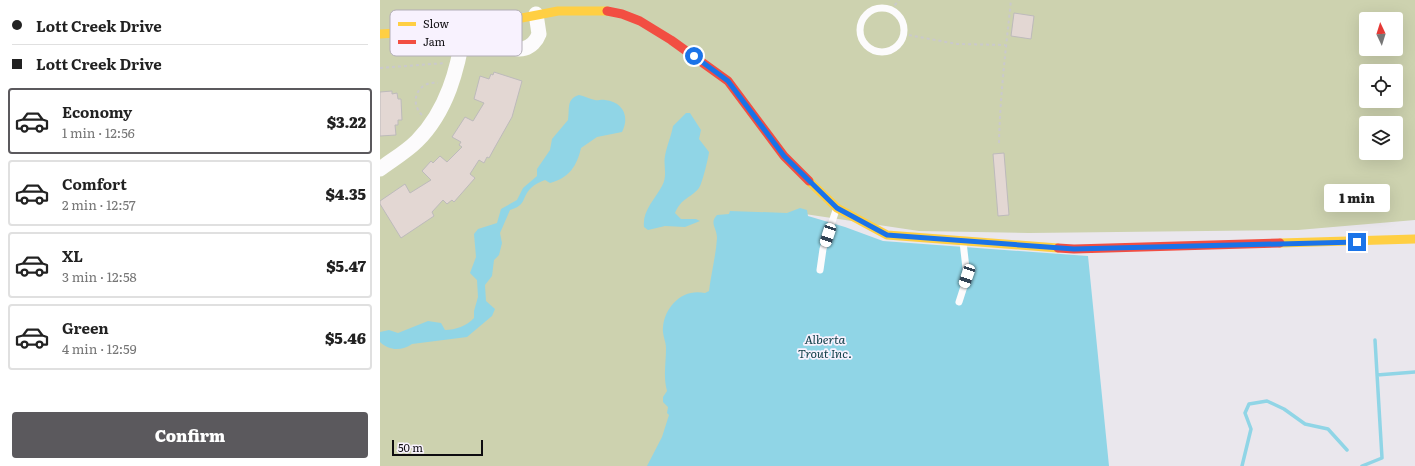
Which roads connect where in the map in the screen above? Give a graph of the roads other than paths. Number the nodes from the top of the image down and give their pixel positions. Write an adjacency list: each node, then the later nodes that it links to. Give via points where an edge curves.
1 (536, 14): 2 (street); 6 (street, via 539,34 533,45); 9 (street, via 606,11 640,21 671,40 728,81 784,156)
2 (522, 17)
3 (390, 33): 4 (street)
4 (380, 34)
5 (903, 34): 5 (lane, via 897,46 889,51 880,52 871,49 864,42 860,27 868,13 883,8 898,15 902,22)
6 (522, 49)
7 (459, 56): 8 (street, via 450,89 434,121 417,142)
8 (380, 170)
9 (837, 208): 11 (street, via 887,235); 12 (lane, via 823,249)
10 (1415, 238): 11 (street, via 1074,249)
11 (963, 242): 13 (lane, via 967,276)
12 (820, 270)
13 (959, 302)

